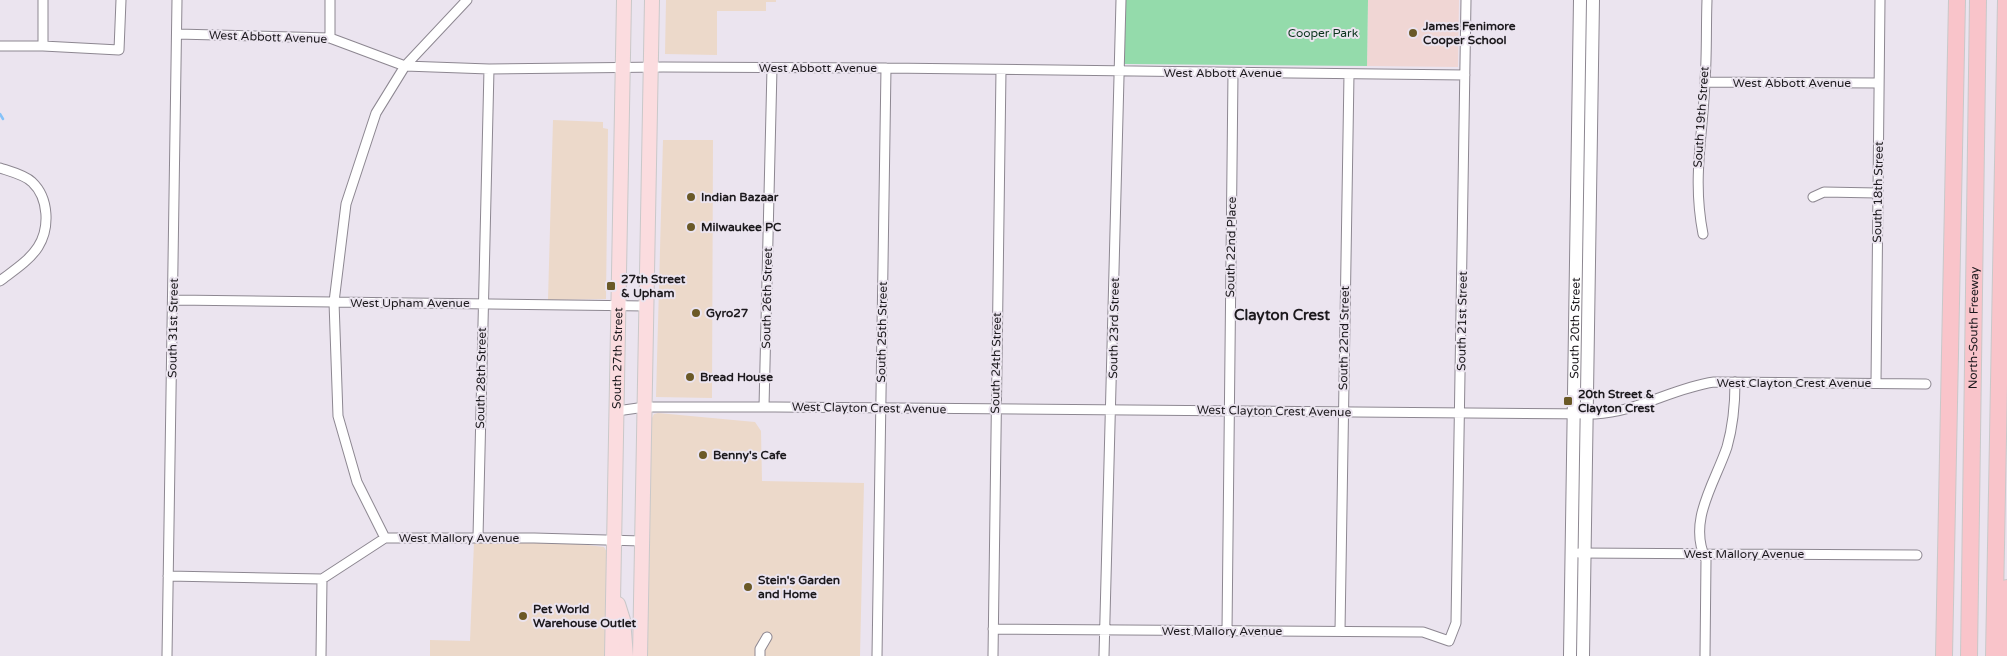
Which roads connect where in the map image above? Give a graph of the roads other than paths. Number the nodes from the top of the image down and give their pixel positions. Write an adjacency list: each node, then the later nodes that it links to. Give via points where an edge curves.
1 (43, 0): 22 (street)
2 (121, 0): 22 (street, via 119,50)
3 (178, 0): 19 (street, South 31st Street)
4 (330, 0): 20 (street)
5 (467, 0): 23 (street)
6 (624, 0): 27 (main road, South 27th Street)
7 (642, 0): 18 (main road)
8 (652, 0): 18 (main road)
9 (1121, 0): 30 (street, South 23rd Street)
10 (1466, 0): 33 (street, South 21st Street)
11 (1580, 0): 58 (street, South 20th Street)
12 (1593, 0): 59 (street, South 20th Street)
13 (1707, 0): 34 (street, South 19th Street)
14 (1880, 0): 35 (street, South 18th Street)
15 (1957, 0): 90 (highway)
16 (1978, 0): 91 (highway, North-South Freeway)
17 (2006, 0): 92 (highway)
18 (651, 32): 24 (main road)
19 (177, 34): 20 (street, West Abbott Avenue); 41 (street, South 31st Street)
20 (330, 38): 23 (street, West Abbott Avenue)
21 (0, 46): 22 (street)
22 (43, 46)
23 (405, 66): 28 (street, West Abbott Avenue); 42 (street, via 376,113 346,204)
24 (650, 68): 25 (street, West Abbott Avenue); 27 (street, West Abbott Avenue); 45 (main road)
25 (772, 68): 26 (street, West Abbott Avenue); 49 (street, South 26th Street)
26 (886, 68): 29 (street, West Abbott Avenue); 51 (street, South 25th Street)
27 (623, 69): 28 (street, West Abbott Avenue); 44 (main road, South 27th Street)
28 (489, 70): 43 (street, South 28th Street)
29 (1001, 70): 30 (street, West Abbott Avenue); 54 (street, South 24th Street)
30 (1119, 72): 31 (street, West Abbott Avenue); 52 (street, South 23rd Street)
31 (1233, 73): 32 (street, West Abbott Avenue); 55 (street, South 22nd Place)
32 (1349, 74): 33 (street, West Abbott Avenue); 56 (street, South 22nd Street)
33 (1465, 75): 57 (street, South 21st Street)
34 (1705, 82): 35 (street, West Abbott Avenue); 39 (street, South 19th Street, via 1697,164 1698,210)
35 (1879, 83): 37 (street, South 18th Street)
36 (0, 168): 40 (street, via 31,181 42,196 46,218 45,233 37,248)
37 (1877, 193): 38 (street, via 1824,192); 47 (street, South 18th Street)
38 (1813, 197)
39 (1703, 234)
40 (0, 281)
41 (174, 300): 42 (street, West Upham Avenue); 68 (street, South 31st Street)
42 (334, 302): 43 (street, West Upham Avenue); 60 (street, via 338,416 357,482)
43 (482, 303): 44 (street, West Upham Avenue); 61 (street, South 28th Street)
44 (618, 305): 45 (street, West Upham Avenue); 53 (main road, South 27th Street)
45 (646, 306): 50 (main road)
46 (1735, 382): 47 (street, West Clayton Crest Avenue); 59 (street, West Clayton Crest Avenue, via 1691,386 1630,410); 66 (street, via 1731,430 1703,510 1700,546)
47 (1876, 383): 48 (street, West Clayton Crest Avenue)
48 (1926, 384)
49 (764, 407): 50 (street, West Clayton Crest Avenue); 51 (street, West Clayton Crest Avenue)
50 (645, 408): 53 (street, West Clayton Crest Avenue); 63 (main road)
51 (881, 409): 54 (street, West Clayton Crest Avenue); 84 (street, South 25th Street)
52 (1112, 409): 54 (street, West Clayton Crest Avenue); 55 (street, West Clayton Crest Avenue); 73 (street, South 23rd Street)
53 (617, 410): 62 (main road, South 27th Street)
54 (996, 410): 72 (street, South 24th Street)
55 (1228, 410): 56 (street, West Clayton Crest Avenue); 74 (street, South 22nd Place)
56 (1343, 412): 57 (street, West Clayton Crest Avenue); 75 (street, South 22nd Street)
57 (1460, 412): 58 (street, West Clayton Crest Avenue); 77 (street, South 21st Street, via 1456,623)
58 (1574, 414): 59 (street, West Clayton Crest Avenue); 64 (street, South 20th Street)
59 (1587, 414): 65 (street, South 20th Street)
60 (385, 538): 61 (street, West Mallory Avenue); 69 (street, West Mallory Avenue)
61 (478, 538): 62 (street, West Mallory Avenue)
62 (614, 540): 63 (street, West Mallory Avenue); 71 (main road, South 27th Street)
63 (642, 541): 82 (main road)
64 (1572, 553): 65 (street, West Mallory Avenue); 87 (street, South 20th Street)
65 (1585, 553): 66 (street, West Mallory Avenue); 88 (street, South 20th Street)
66 (1703, 554): 67 (street, West Mallory Avenue); 89 (street, via 1706,560)
67 (1917, 555)
68 (168, 576): 69 (street); 78 (street, South 31st Street)
69 (322, 579): 79 (street)
70 (2007, 588): 93 (highway)
71 (614, 592): 80 (main road, South 27th Street); 81 (main road, via 622,620)
72 (993, 629): 73 (street, West Mallory Avenue); 85 (street, South 24th Street)
73 (1105, 630): 74 (street, West Mallory Avenue); 86 (street, South 23rd Street)
74 (1227, 631): 75 (street, West Mallory Avenue)
75 (1340, 632): 77 (street, West Mallory Avenue, via 1423,632)
76 (768, 637): 83 (street, via 760,649)
77 (1449, 641)
78 (168, 656)
79 (321, 656)
80 (612, 656)
81 (626, 656)
82 (640, 656)
83 (760, 656)
84 (878, 656)
85 (993, 656)
86 (1104, 656)
87 (1570, 656)
88 (1584, 656)
89 (1705, 656)
90 (1944, 656)
91 (1969, 656)
92 (1994, 656)
93 (2004, 656)

